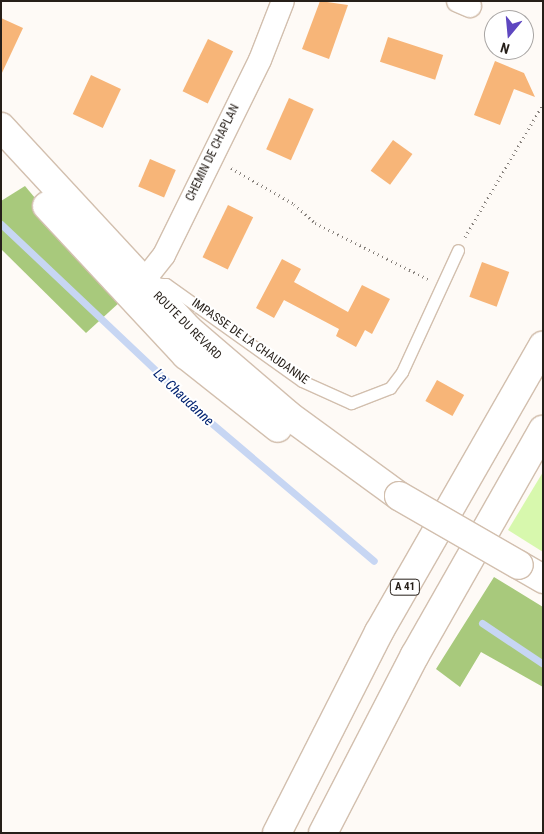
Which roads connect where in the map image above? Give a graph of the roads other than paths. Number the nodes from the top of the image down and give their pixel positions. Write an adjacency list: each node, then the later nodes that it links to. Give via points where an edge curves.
1 (283, 1): 5 (street, CHEMIN DE CHAPLAN, via 260,60 164,255)
2 (1, 127): 5 (main road, ROUTE DU REVARD)
3 (1, 140): 5 (main road, ROUTE DU REVARD, via 44,202)
4 (458, 250): 5 (lane, IMPASSE DE LA CHAUDANNE, via 439,285 402,372 390,388 351,404 302,381 166,284)
5 (137, 290): 8 (main road, ROUTE DU REVARD, bridge, via 229,367 399,496)
6 (543, 346): 9 (main road, A 41, via 379,632)
7 (543, 430): 10 (main road, via 415,655)
8 (543, 579)
9 (277, 833)
10 (323, 833)

